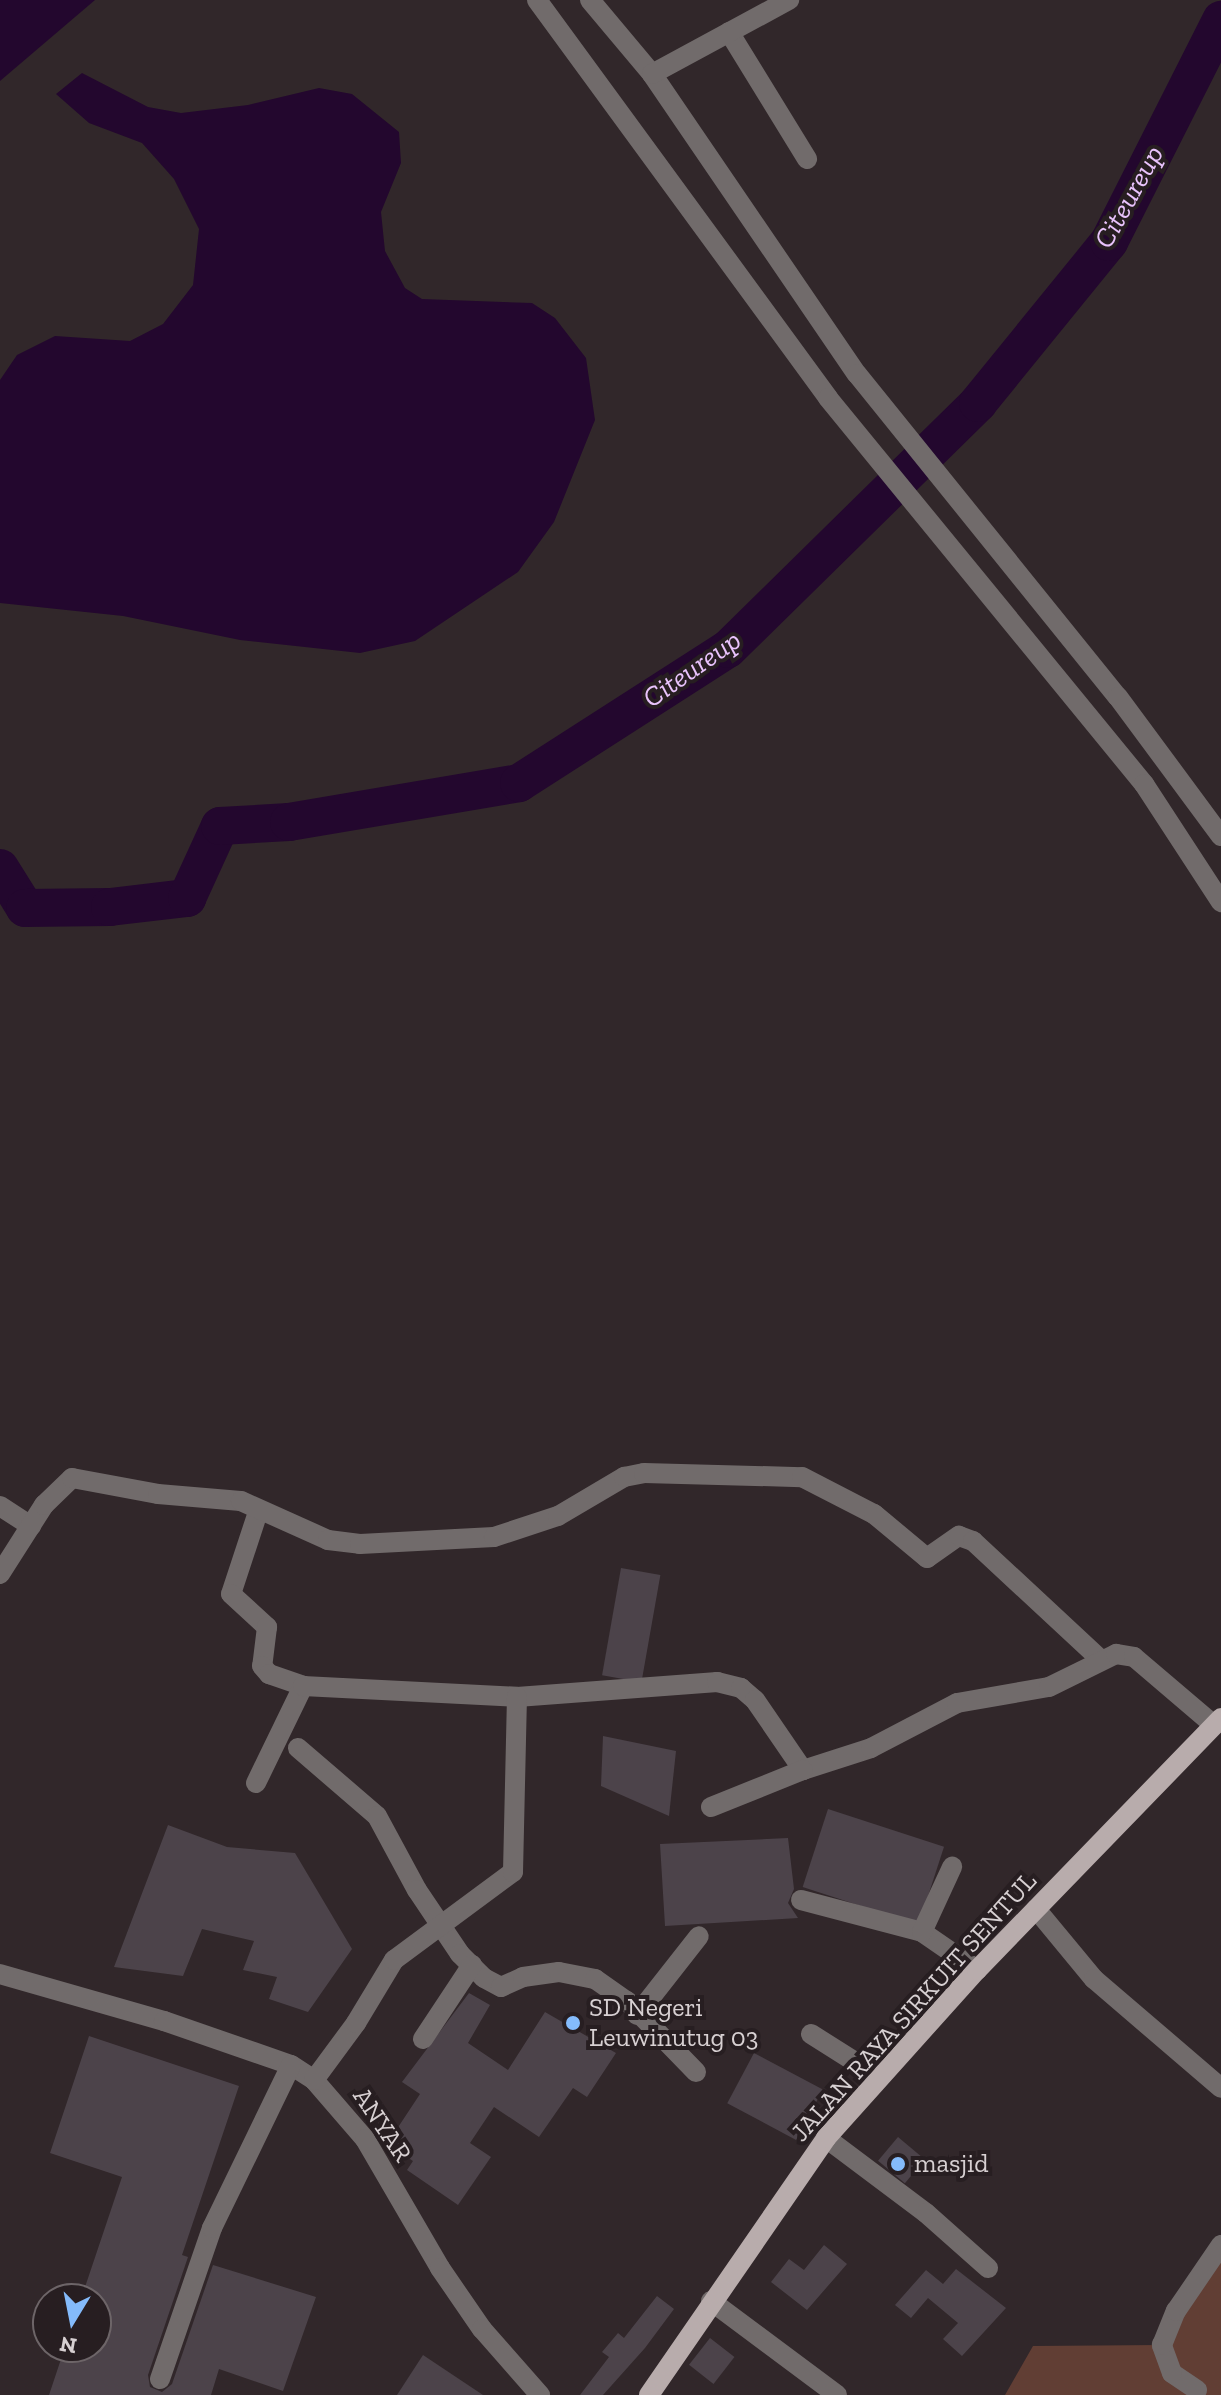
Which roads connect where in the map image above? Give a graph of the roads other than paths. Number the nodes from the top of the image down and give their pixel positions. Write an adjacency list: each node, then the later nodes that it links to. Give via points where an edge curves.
1 (537, 0): 8 (street, via 828,398)
2 (590, 0): 5 (street)
3 (789, 0): 4 (street)
4 (729, 32): 5 (street); 6 (street)
5 (652, 74): 7 (street, via 857,374)
6 (807, 159)
7 (994, 546): 8 (street); 9 (street, via 1118,697)
8 (967, 566): 10 (street, via 1144,784)
9 (1221, 836)
10 (1221, 902)
11 (0, 1506): 13 (street)
12 (258, 1512): 13 (street, via 222,1497 158,1494 72,1478 59,1485); 15 (street, via 347,1543 494,1537 558,1516 624,1477 644,1473 802,1477 874,1514 927,1558 959,1536 973,1541); 16 (street, via 231,1594 267,1627 262,1666 269,1674)
13 (31, 1526): 14 (street)
14 (0, 1574)
15 (1100, 1659): 18 (street, via 1116,1654 1134,1657); 20 (street, via 1049,1687 957,1703 871,1748)
16 (303, 1686): 17 (street); 21 (street)
17 (517, 1697): 20 (street, via 717,1682 741,1688 773,1721); 26 (street, via 513,1872)
18 (1218, 1722): 25 (main road, JALAN RAYA SIRKUIT SENTUL)
19 (298, 1748): 26 (street, via 377,1816)
20 (803, 1770): 22 (street)
21 (256, 1783)
22 (711, 1807)
23 (952, 1867): 27 (street)
24 (801, 1900): 27 (street)
25 (1036, 1909): 30 (main road, JALAN RAYA SIRKUIT SENTUL); 39 (street, via 1094,1979)
26 (439, 1924): 29 (street); 38 (street, via 394,1960)
27 (922, 1932): 30 (street)
28 (699, 1936): 32 (street)
29 (472, 1965): 32 (street, via 501,1987 523,1977 559,1972 595,1979 627,2001); 34 (street)
30 (977, 1970): 37 (main road, JALAN RAYA SIRKUIT SENTUL)
31 (0, 1974): 35 (street, ANYAR, via 164,2021)
32 (637, 2015): 36 (street)
33 (811, 2034): 37 (street)
34 (423, 2039)
35 (291, 2065): 38 (street, ANYAR); 44 (street, via 212,2228)
36 (696, 2072)
37 (879, 2077): 40 (main road, JALAN RAYA SIRKUIT SENTUL)
38 (314, 2080): 46 (street, ANYAR, via 365,2139 482,2329)
39 (1221, 2088)
40 (826, 2138): 42 (street, via 926,2213); 43 (main road, JALAN RAYA SIRKUIT SENTUL)
41 (1221, 2245): 45 (street, via 1176,2311 1162,2345 1172,2373)
42 (988, 2268)
43 (711, 2301): 47 (main road, JALAN RAYA SIRKUIT SENTUL); 48 (street)
44 (160, 2379)
45 (1197, 2390)
46 (540, 2395)
47 (649, 2395)
48 (837, 2395)

